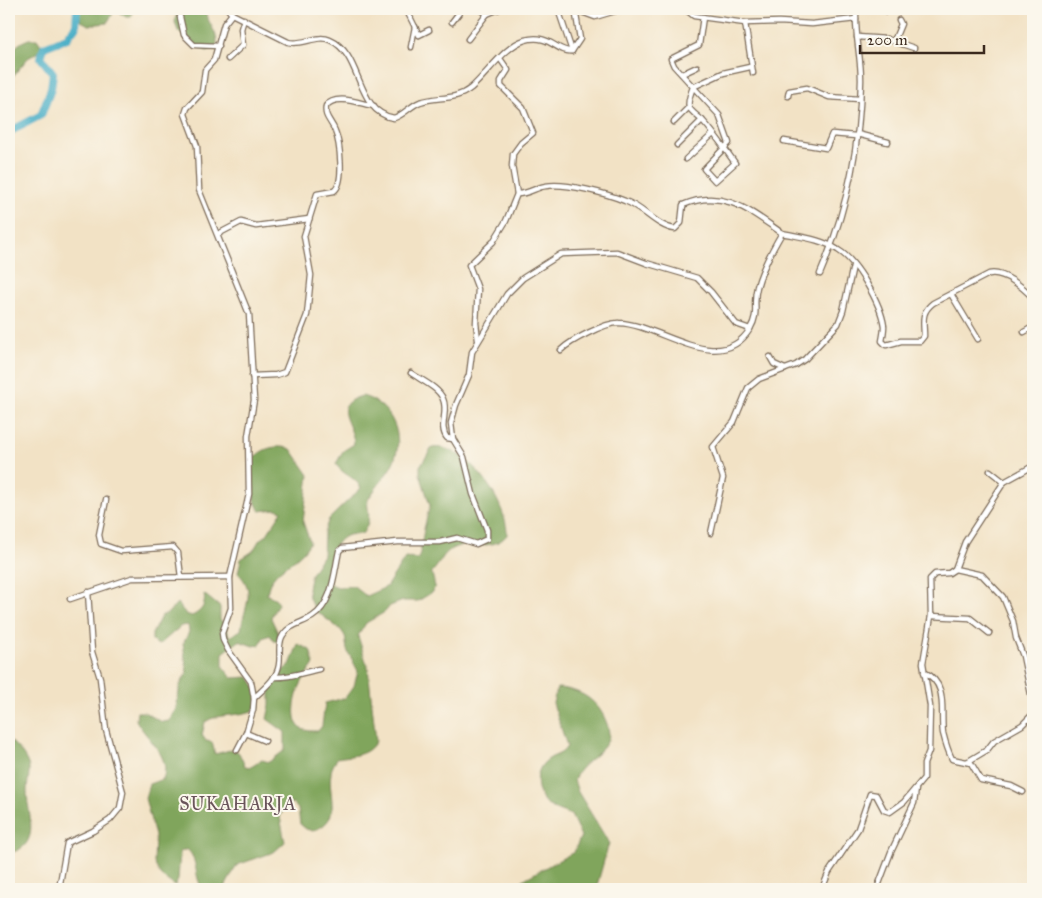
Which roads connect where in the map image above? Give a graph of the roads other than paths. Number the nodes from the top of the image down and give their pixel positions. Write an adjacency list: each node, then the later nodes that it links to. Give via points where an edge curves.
1 (228, 9): 10 (street)
2 (406, 9): 19 (street)
3 (462, 9): 17 (street)
4 (480, 9): 11 (street)
5 (499, 9): 11 (street)
6 (558, 9): 27 (street)
7 (622, 9): 27 (street, via 596,17 581,11 576,13 580,39)
8 (685, 9): 12 (street, via 694,16)
9 (856, 9): 15 (street)
10 (232, 14): 14 (street); 24 (street, via 224,24)
11 (488, 14): 22 (street)
12 (703, 17): 18 (street); 33 (street, via 699,45 671,59)
13 (180, 18): 24 (street, via 184,35 193,44)
14 (244, 19): 28 (street, via 241,29 243,44); 37 (street, via 292,43 322,38 334,42 348,57)
15 (856, 19): 18 (street, via 812,24); 21 (street)
16 (899, 20): 23 (street, via 901,24)
17 (452, 22)
18 (745, 23): 31 (street)
19 (415, 27): 20 (street, via 419,35); 25 (street)
20 (429, 30)
21 (857, 37): 23 (street); 36 (street)
22 (468, 39)
23 (894, 41): 26 (street)
24 (219, 46): 51 (street, via 214,60 204,70 202,92 185,114 197,146 199,190)
25 (411, 47)
26 (914, 48)
27 (572, 51): 29 (street, via 544,38 534,38 513,45)
28 (228, 60)
29 (500, 60): 37 (street, via 471,88 456,96 421,102 395,118 385,116); 48 (street, via 508,70 501,80 502,86 523,108 533,132 513,154)
30 (697, 67): 33 (street)
31 (750, 67): 32 (street); 34 (street, via 724,73)
32 (752, 73)
33 (682, 74): 34 (street)
34 (693, 87): 38 (street); 46 (street, via 724,124 729,142)
35 (788, 96): 36 (street, via 789,91 807,88 829,98)
36 (860, 99): 42 (street)
37 (374, 106): 49 (street, via 343,100 327,104 326,116 337,136 340,182 334,191 318,194)
38 (689, 107): 39 (street); 40 (street)
39 (702, 120): 41 (street); 45 (street)
40 (674, 122)
41 (713, 134): 46 (street); 47 (street)
42 (856, 135): 43 (street, via 832,134 826,148); 44 (street); 52 (street, via 842,218)
43 (784, 141)
44 (888, 142)
45 (677, 145)
46 (724, 148): 46 (street, via 735,163 715,181 704,169)
47 (686, 159)
48 (517, 194): 50 (street, via 546,186 570,186 631,203 675,229 680,225 683,205 724,199); 61 (street, via 493,242 469,263 478,289)
49 (309, 219): 51 (street, via 256,226 240,222); 66 (street, via 304,240 311,274 308,311 289,366 280,375)
50 (782, 233): 52 (street); 58 (street, via 760,278 756,290 756,315)
51 (218, 234): 66 (street, via 249,314)
52 (832, 246): 53 (street); 54 (street)
53 (854, 266): 55 (street, via 881,316 885,345 920,341 924,336 922,316 926,309); 64 (street, via 838,324 811,354)
54 (820, 274)
55 (951, 294): 56 (street, via 995,273 1024,289); 60 (street)
56 (1033, 298)
57 (1033, 328): 59 (street)
58 (750, 329): 61 (street, via 736,324 706,286 693,276 608,251 562,254 540,266 514,286); 62 (street, via 735,346 715,351 642,327 616,323 596,330)
59 (1024, 332)
60 (978, 339)
61 (478, 340): 67 (street, via 472,352 469,375 454,412)
62 (561, 350)
63 (770, 357): 64 (street, via 774,364)
64 (785, 369): 72 (street, via 759,379 748,388 734,422 713,447 723,478)
65 (411, 373): 67 (street, via 442,396 445,407 443,431 447,438)
66 (252, 376): 75 (street, via 254,400 248,436 249,494)
67 (453, 439): 82 (street, via 464,457 487,539 476,544 457,538 440,542 398,542 342,548 323,607 282,636 279,665)
68 (1033, 466): 70 (street)
69 (990, 471): 70 (street)
70 (1004, 482): 73 (street, via 965,542)
71 (106, 500): 74 (street, via 99,535 101,544 122,551 174,548 178,553)
72 (711, 533)
73 (955, 569): 78 (street, via 935,574 930,579); 84 (street, via 982,575 1003,597 1023,656)
74 (181, 577): 75 (street); 76 (street, via 132,578)
75 (230, 577): 83 (street, via 231,608 222,633 223,640 250,679)
76 (88, 592): 77 (street); 92 (street, via 92,652 100,678 106,730 124,792 120,808 110,820 67,843)
77 (70, 600)
78 (931, 616): 79 (street, via 966,617); 81 (street)
79 (989, 634)
80 (319, 669): 82 (street, via 298,672 286,678)
81 (924, 672): 89 (street, via 936,682 942,694 943,731 951,757); 90 (street, via 930,706 929,751 924,764 924,778)
82 (274, 677): 83 (street)
83 (254, 698): 86 (street)
84 (1033, 704)
85 (1033, 714): 89 (street)
86 (246, 733): 87 (street); 88 (street)
87 (265, 741)
88 (236, 750)
89 (967, 762): 91 (street, via 972,764 981,780 1008,785)
90 (916, 790): 93 (street, via 899,807 888,812 876,795 870,794 858,829 829,872); 94 (street, via 914,803)
91 (1022, 792)
92 (59, 889)
93 (822, 889)
94 (877, 889)

